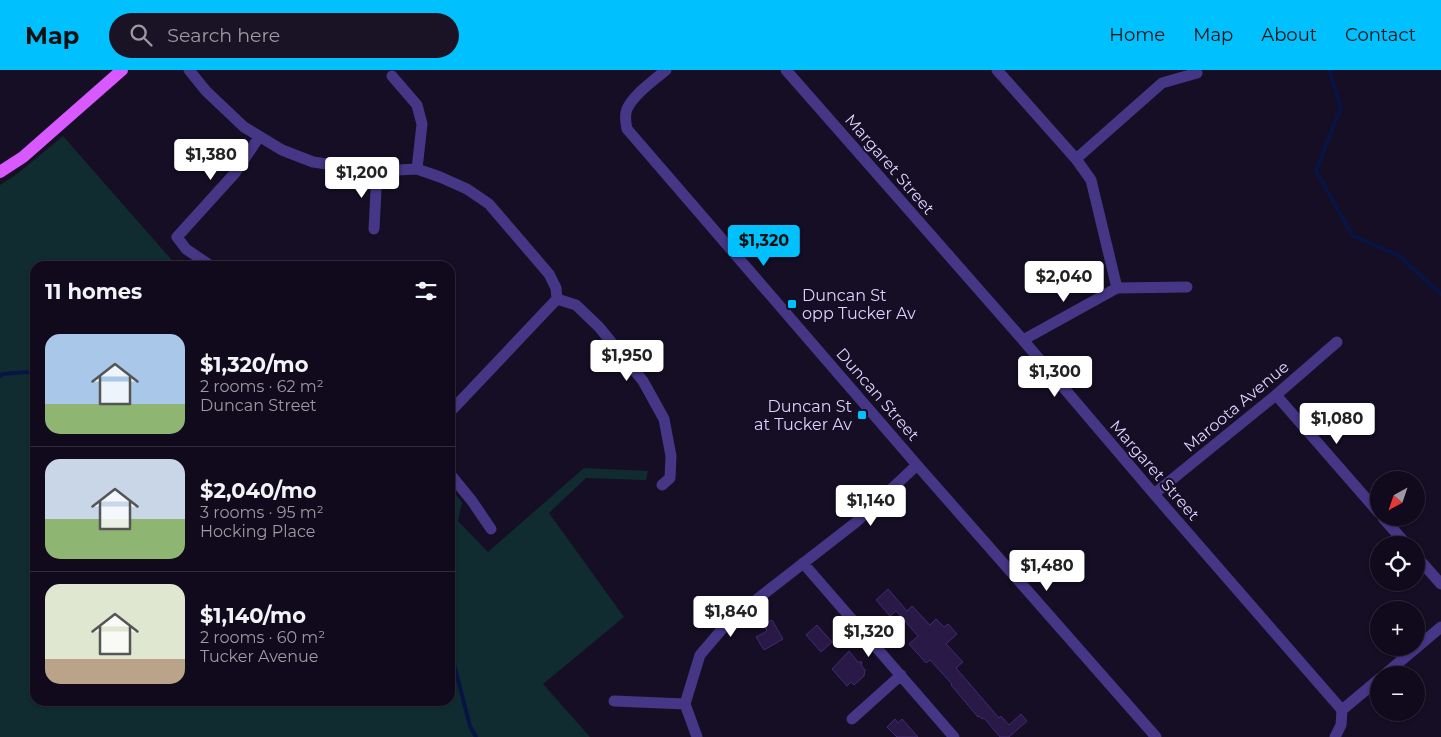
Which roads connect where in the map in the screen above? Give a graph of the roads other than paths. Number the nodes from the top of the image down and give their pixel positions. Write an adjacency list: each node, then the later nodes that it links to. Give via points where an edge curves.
1 (122, 70): 12 (main road, via 23,157)
2 (189, 70): 8 (street, via 227,112)
3 (666, 70): 22 (street, Duncan Street, via 626,110 627,129)
4 (786, 70): 18 (street, Margaret Street)
5 (997, 70): 9 (street)
6 (1197, 72): 9 (street, via 1162,83)
7 (392, 76): 10 (street, via 417,105 422,124)
8 (259, 137): 11 (street, via 313,162); 14 (street, via 235,173 178,237 186,249)
9 (1076, 159): 16 (street, via 1091,180)
10 (417, 169): 11 (street); 17 (street, via 440,177 490,204 549,274)
11 (377, 171): 13 (street)
12 (0, 172)
13 (374, 228)
14 (204, 261)
15 (1187, 287): 16 (street)
16 (1117, 288): 18 (street)
17 (557, 299): 21 (street); 24 (street, via 576,305 599,327 643,381 664,419 671,456 670,478)
18 (1023, 340): 25 (street, Margaret Street)
19 (1337, 342): 20 (street, Maroota Avenue)
20 (1276, 395): 25 (street, Maroota Avenue); 26 (street)
21 (455, 407)
22 (917, 465): 30 (street, via 855,523); 43 (street, Duncan Street)
23 (455, 480): 28 (street)
24 (662, 485)
25 (1154, 494): 39 (street, Margaret Street)
26 (1370, 503)
27 (1390, 526): 29 (street)
28 (490, 529)
29 (1399, 536)
30 (803, 563): 35 (street); 38 (street, via 729,621 700,654)
31 (1425, 566): 32 (street)
32 (1441, 584)
33 (1441, 627): 34 (street)
34 (1395, 666)
35 (900, 675): 40 (street); 42 (street)
36 (1370, 687): 39 (street)
37 (614, 701): 38 (street)
38 (685, 704): 41 (street)
39 (1342, 710): 44 (street, via 1341,725)
40 (852, 719)
41 (697, 737)
42 (954, 737)
43 (1156, 737)
44 (1335, 737)

